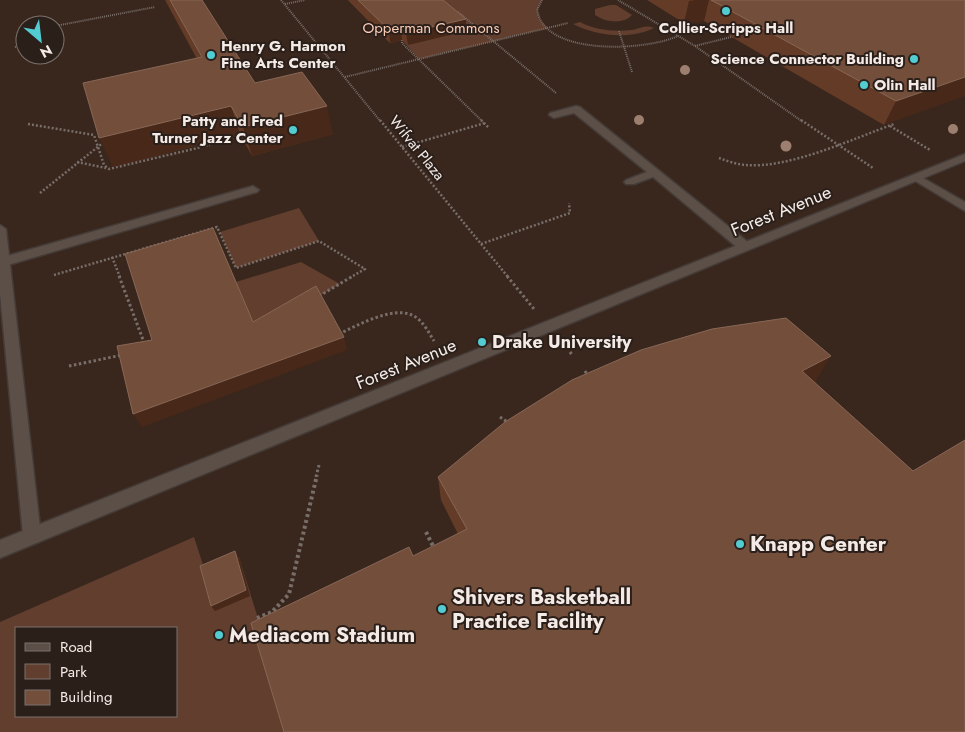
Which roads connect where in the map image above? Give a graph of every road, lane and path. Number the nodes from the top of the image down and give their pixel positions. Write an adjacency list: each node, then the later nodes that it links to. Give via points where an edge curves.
1 (281, 0): 5 (path, Wifvat Plaza)
2 (305, 0): 5 (path)
3 (542, 0): 10 (path, via 538,15)
4 (618, 0): 13 (path)
5 (284, 4): 20 (path, Wifvat Plaza)
6 (155, 7): 9 (path)
7 (458, 12): 15 (path)
8 (568, 23): 10 (path)
9 (65, 24)
10 (548, 28): 15 (path); 17 (path, via 580,42)
11 (619, 31): 17 (path)
12 (742, 34): 16 (path)
13 (678, 36): 16 (path); 17 (path, via 655,44)
14 (402, 40): 18 (path)
15 (492, 42): 18 (path); 21 (path)
16 (695, 46): 29 (path)
17 (624, 47): 19 (path)
18 (419, 59): 20 (path); 23 (path)
19 (632, 72)
20 (345, 77): 32 (path, Wifvat Plaza)
21 (556, 93)
22 (554, 115): 39 (main road, via 576,109)
23 (484, 123): 27 (path); 32 (path)
24 (28, 124): 28 (path)
25 (894, 124): 26 (path)
26 (889, 126): 29 (path); 33 (path)
27 (488, 127)
28 (94, 135): 31 (path); 31 (path, via 105,141)
29 (835, 144): 35 (path, via 760,164 746,165); 37 (path)
30 (210, 145): 38 (path)
31 (98, 146): 36 (path); 38 (path, via 104,165)
32 (402, 147): 47 (path, Wifvat Plaza)
33 (930, 150)
34 (965, 157): 40 (main road, Forest Avenue)
35 (719, 158)
36 (77, 162): 38 (path); 43 (path)
37 (873, 168)
38 (109, 169)
39 (655, 173): 41 (main road); 48 (main road)
40 (916, 177): 45 (main road); 48 (main road, Forest Avenue)
41 (630, 182)
42 (253, 190): 50 (main road)
43 (40, 193)
44 (569, 203): 47 (path, via 570,213)
45 (965, 207)
46 (0, 229): 50 (main road)
47 (481, 244): 53 (path, Wifvat Plaza)
48 (744, 246): 65 (main road, Forest Avenue)
49 (112, 257): 51 (path); 52 (path, via 217,227 236,268 319,241 365,269); 56 (path)
50 (3, 262): 65 (main road)
51 (54, 274)
52 (315, 298)
53 (535, 310)
54 (338, 334): 55 (path, via 397,312 413,316 423,324)
55 (434, 341)
56 (148, 350)
57 (128, 354): 58 (path)
58 (69, 366)
59 (585, 371): 60 (path)
60 (595, 384)
61 (500, 417): 62 (path)
62 (516, 428)
63 (319, 465): 68 (path, via 289,594 272,612)
64 (426, 532): 67 (path)
65 (32, 536): 66 (main road, Forest Avenue)
66 (0, 548)
67 (438, 555)
68 (257, 618)

